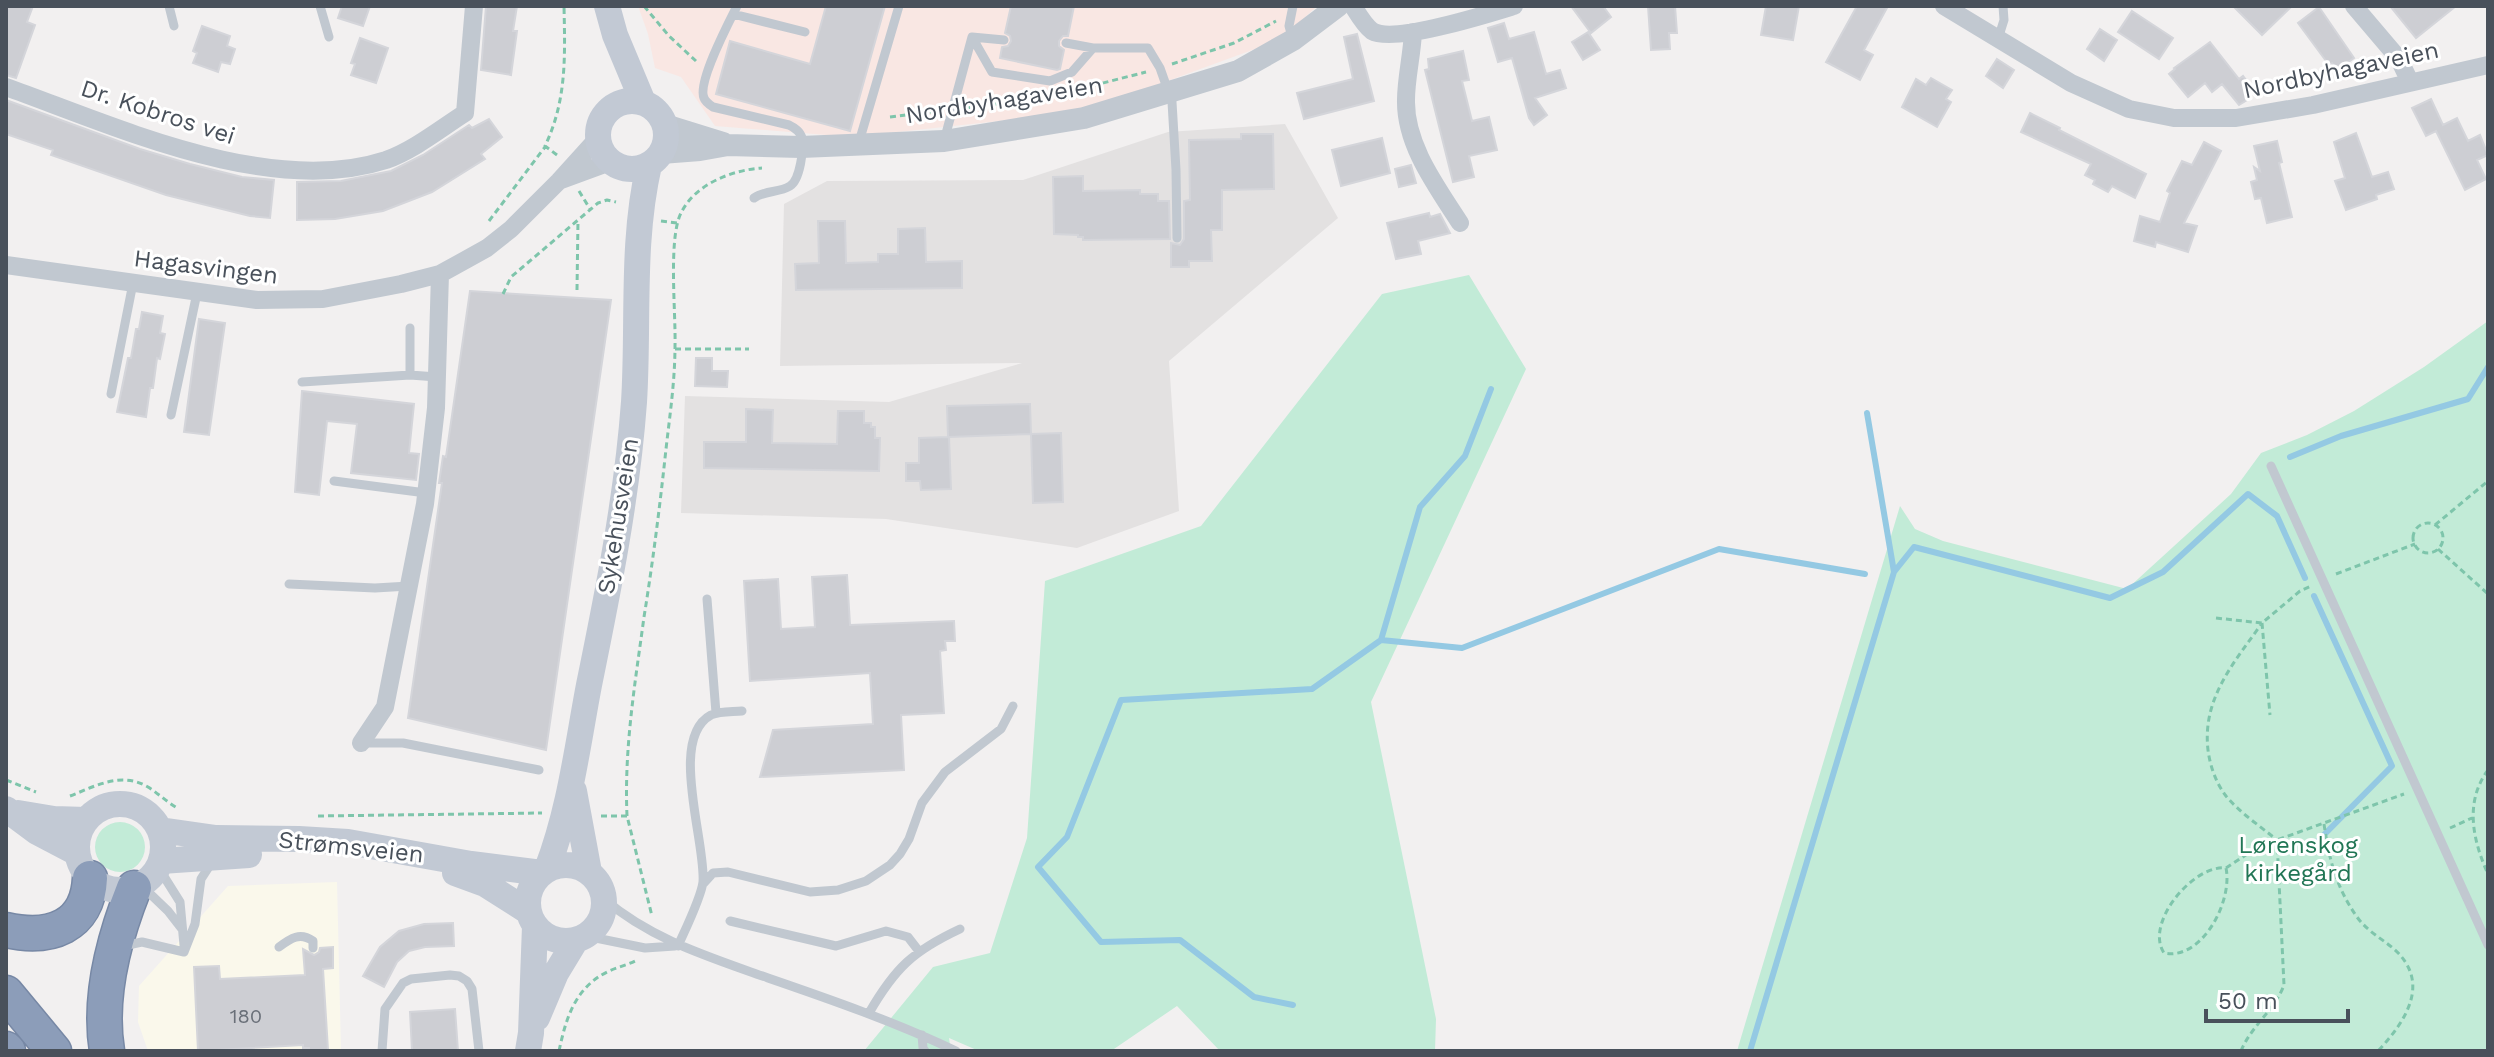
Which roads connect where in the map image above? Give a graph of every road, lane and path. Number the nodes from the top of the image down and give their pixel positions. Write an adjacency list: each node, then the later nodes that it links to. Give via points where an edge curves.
1 (169, 6): 16 (lane)
2 (320, 6): 20 (lane)
3 (474, 6): 31 (street, Dr. Kobros vei, via 465,113 387,159 345,168 272,168 186,151)
4 (564, 6): 41 (path, via 561,99)
5 (607, 6): 19 (main road)
6 (644, 6): 29 (path)
7 (899, 6): 42 (lane)
8 (1338, 6): 24 (street, Nordbyhagaveien)
9 (1353, 6): 18 (street, via 1373,32)
10 (1514, 6): 18 (street)
11 (1944, 6): 22 (street, Nordbyhagaveien)
12 (2003, 6): 22 (lane)
13 (2354, 6): 30 (street, via 2399,59)
14 (1292, 9): 24 (lane); 28 (path, via 1234,43)
15 (735, 10): 17 (lane); 29 (lane)
16 (174, 26)
17 (805, 32)
18 (1413, 32): 51 (street, via 1406,102 1411,135)
19 (615, 35): 33 (main road); 34 (main road)
20 (329, 37)
21 (972, 37): 23 (lane); 26 (lane, via 992,72 1050,81 1072,72); 35 (lane)
22 (1998, 39): 30 (street, Nordbyhagaveien, via 2071,83 2129,109 2174,118 2236,118)
23 (1004, 40)
24 (1293, 40): 32 (street, Nordbyhagaveien, via 1238,71)
25 (1066, 43): 26 (lane)
26 (1093, 48): 28 (lane, via 1148,48)
27 (2488, 65): 30 (street, Nordbyhagaveien)
28 (1160, 68): 32 (lane); 35 (path, via 1044,98)
29 (707, 71): 43 (lane, via 704,99 713,107 789,125 802,136)
30 (2410, 82)
31 (6, 87)
32 (1169, 92): 39 (street, Nordbyhagaveien, via 1084,118); 53 (lane)
33 (643, 102): 34 (main road); 37 (main road)
34 (613, 106): 38 (main road, via 599,124)
35 (952, 110): 36 (path); 39 (lane)
36 (890, 117)
37 (665, 125): 40 (street, Nordbyhagaveien); 44 (main road, via 666,140)
38 (597, 139): 45 (main road); 46 (street, Hagasvingen)
39 (944, 141): 42 (street, Nordbyhagaveien)
40 (728, 145): 43 (street, Nordbyhagaveien); 44 (street, Nordbyhagaveien)
41 (545, 146): 46 (path, via 555,152); 52 (path)
42 (858, 146): 43 (street, Nordbyhagaveien)
43 (800, 158): 47 (lane, via 797,180 790,187); 62 (path, via 732,173 687,203 675,233)
44 (655, 159): 45 (main road, via 634,170); 54 (main road, Sykehusveien)
45 (614, 165): 46 (street, Hagasvingen); 54 (main road, Sykehusveien)
46 (566, 177): 49 (path); 56 (street, Hagasvingen, via 487,248)
47 (754, 198)
48 (616, 202): 49 (path, via 602,201)
49 (590, 210): 50 (path)
50 (578, 220): 58 (path); 60 (path, via 511,277)
51 (1460, 223)
52 (484, 227)
53 (1177, 238)
54 (637, 246): 87 (main road, Sykehusveien, via 632,423)
55 (6, 265): 57 (street, Hagasvingen)
56 (440, 274): 59 (street, Hagasvingen, via 323,299 257,300); 65 (street)
57 (133, 283): 59 (street, Hagasvingen); 67 (lane)
58 (577, 290)
59 (197, 293): 68 (lane)
60 (503, 294)
61 (410, 328): 64 (lane)
62 (675, 349): 63 (path); 96 (path, via 628,727)
63 (749, 349)
64 (410, 375): 65 (lane); 66 (lane)
65 (437, 377): 72 (street)
66 (302, 382)
67 (111, 394)
68 (171, 415)
69 (2271, 466): 88 (lane)
70 (334, 481): 72 (lane)
71 (2488, 481): 73 (path)
72 (426, 493): 76 (street)
73 (2435, 525): 74 (path, via 2443,540); 74 (path, via 2420,526 2414,541 2423,552)
74 (2438, 549): 77 (path)
75 (289, 584): 76 (lane)
76 (409, 586): 83 (street, via 385,707)
77 (2488, 594)
78 (707, 599): 81 (lane)
79 (1013, 706): 110 (lane, via 1001,729 945,772 922,803 900,854 866,881 810,892 728,872 713,873)
80 (742, 711): 81 (lane)
81 (716, 713): 110 (lane, via 697,728 690,748)
82 (2270, 715): 102 (path, via 2262,623 2212,699 2207,739 2224,794)
83 (361, 743): 84 (lane, via 403,743)
84 (539, 770)
85 (2488, 770): 97 (path)
86 (6, 780): 89 (path)
87 (573, 783): 106 (main road, Sykehusveien); 107 (main road, Sykehusveien)
88 (2417, 789): 99 (path); 101 (lane)
89 (41, 794)
90 (66, 798): 92 (path, via 124,780 150,788)
91 (8, 810): 98 (main road); 104 (main road)
92 (185, 812)
93 (550, 813): 95 (path)
94 (594, 815): 96 (path)
95 (316, 816)
96 (627, 816): 114 (path)
97 (2472, 818): 101 (path); 108 (path)
98 (86, 820): 100 (main road, via 104,807 126,804 147,813); 104 (main road, via 78,836)
99 (2324, 823): 102 (path); 139 (path, via 2330,863 2345,897 2365,926 2401,956 2412,984 2411,1007)
100 (160, 830): 106 (main road, Strømsveien, via 216,838 348,842); 109 (main road, via 163,851)
101 (2438, 834): 119 (lane)
102 (2277, 840): 105 (path); 138 (path, via 2284,985)
103 (217, 856): 109 (main road, Strømsveien); 112 (main road, Strømsveien, via 322,855 421,866 485,884); 125 (lane, via 201,879 195,924)
104 (84, 866): 109 (main road, via 98,883 115,890); 116 (highway, via 87,901 75,919 52,930)
105 (2226, 868): 105 (path, via 2226,897 2206,933 2178,954 2164,953 2162,923 2179,894 2207,870)
106 (544, 871): 107 (main road, via 564,864); 112 (main road, via 528,895)
107 (589, 872): 111 (main road)
108 (2488, 874)
109 (148, 875): 117 (lane); 117 (lane, via 180,902); 124 (highway)
110 (703, 884): 120 (lane)
111 (604, 899): 118 (main road, via 602,916); 120 (lane)
112 (532, 919): 118 (main road, via 549,937); 130 (main road)
113 (730, 921): 123 (lane, via 836,946 886,931 908,937)
114 (652, 923)
115 (960, 929): 123 (lane)
116 (6, 930)
117 (184, 931): 125 (lane)
118 (581, 938): 120 (lane, via 645,948); 130 (main road, via 549,987)
119 (2488, 945)
120 (678, 946): 128 (lane)
121 (279, 947): 122 (lane, via 306,936)
122 (313, 948)
123 (918, 950): 128 (lane, via 887,981)
124 (113, 951): 125 (lane, via 142,942); 132 (highway, via 105,1010)
125 (184, 952)
126 (641, 957): 135 (path, via 606,972 581,992 567,1016)
127 (6, 993): 131 (highway)
128 (869, 1013): 129 (lane)
129 (922, 1035): 136 (lane); 137 (lane)
130 (530, 1042)
131 (54, 1051)
132 (107, 1051)
133 (382, 1051): 134 (lane, via 385,1009 397,989 411,979 450,975 467,981 472,989)
134 (479, 1051)
135 (559, 1051)
136 (925, 1051)
137 (956, 1051)
138 (2241, 1051)
139 (2378, 1051)

